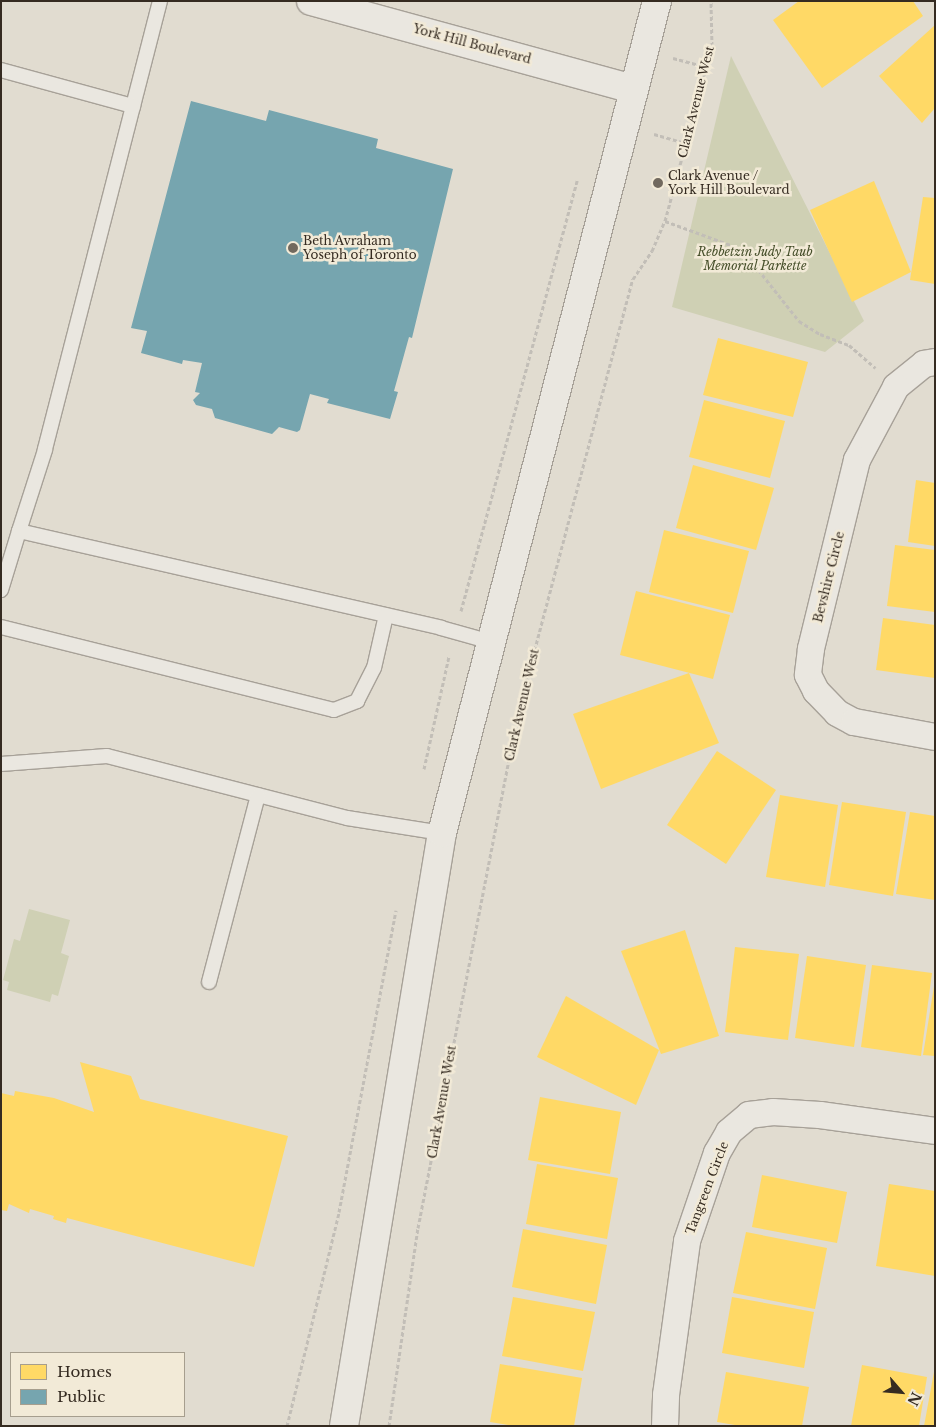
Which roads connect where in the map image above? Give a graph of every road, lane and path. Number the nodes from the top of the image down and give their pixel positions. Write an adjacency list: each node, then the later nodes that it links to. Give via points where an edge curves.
1 (160, 1): 7 (lane)
2 (311, 1): 6 (street, York Hill Boulevard)
3 (657, 1): 6 (street)
4 (711, 1): 8 (path, Clark Avenue West, via 712,46)
5 (1, 70): 7 (lane)
6 (633, 89): 15 (street)
7 (133, 106): 11 (lane, via 45,450)
8 (665, 221): 10 (path, via 742,249 799,321 820,334 849,345); 23 (path, Clark Avenue West, via 652,251 633,279 518,712 418,1228)
9 (935, 362): 10 (street, Bevshire Circle, via 924,364)
10 (896, 387): 16 (street, Bevshire Circle, via 857,460 811,649 808,675 816,691 837,713 854,722)
11 (19, 531): 12 (lane); 13 (lane)
12 (1, 590)
13 (386, 615): 14 (lane, via 374,668 357,701 334,710); 15 (lane)
14 (1, 627)
15 (491, 642): 19 (street)
16 (935, 738)
17 (1, 764): 18 (lane, via 106,756)
18 (258, 795): 19 (lane, via 348,818); 20 (lane)
19 (442, 833): 22 (street)
20 (209, 982)
21 (935, 1131): 24 (street, Tangreen Circle, via 773,1112 749,1115 729,1132 717,1153 687,1242 666,1394)
22 (344, 1426)
23 (390, 1426)
24 (665, 1426)

